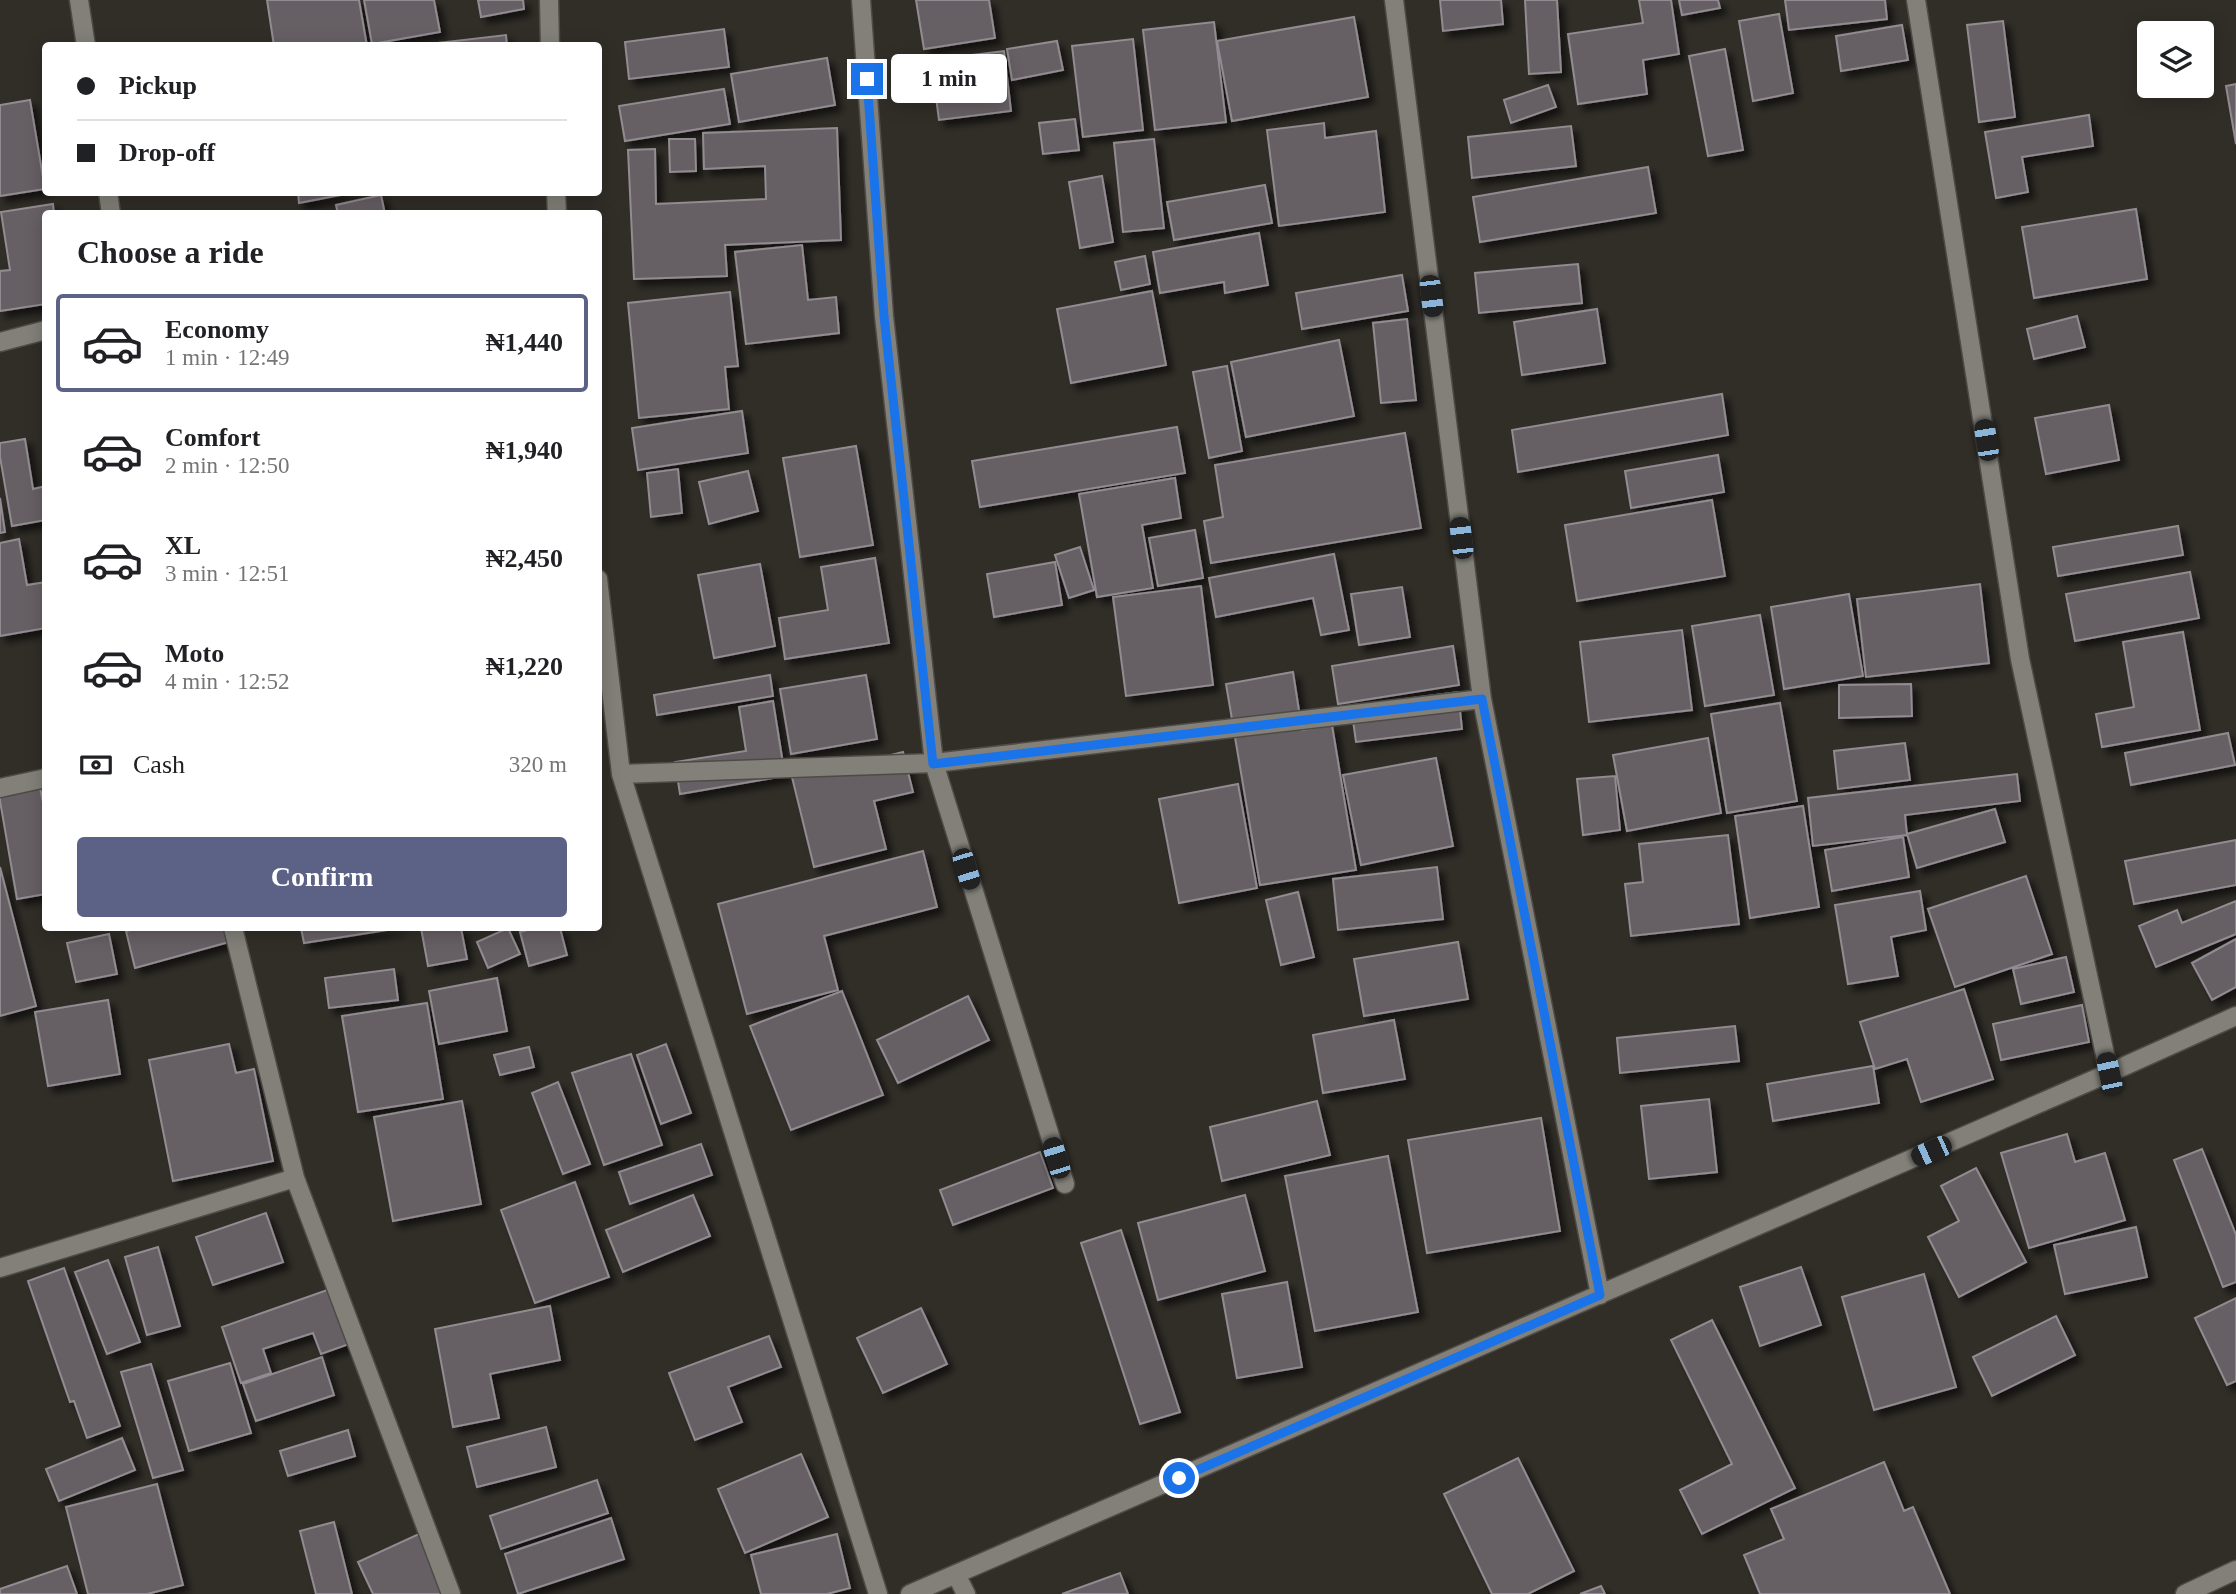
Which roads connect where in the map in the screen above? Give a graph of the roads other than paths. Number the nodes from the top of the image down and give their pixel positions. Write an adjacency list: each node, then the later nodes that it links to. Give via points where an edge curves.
1 (79, 0): 6 (street)
2 (549, 0): 7 (street)
3 (861, 0): 12 (street, via 884,316)
4 (1394, 0): 11 (street)
5 (1916, 0): 18 (street, via 2020,659)
6 (85, 42)
7 (550, 42)
8 (42, 331): 9 (street)
9 (0, 342)
10 (602, 613): 13 (street)
11 (1482, 699): 12 (street); 22 (street)
12 (933, 764): 13 (street); 20 (street)
13 (621, 774): 26 (street)
14 (42, 779): 15 (street)
15 (0, 788)
16 (234, 931): 19 (street)
17 (2236, 1016): 18 (street)
18 (2109, 1073): 22 (street)
19 (295, 1178): 21 (street); 25 (street)
20 (1065, 1184)
21 (0, 1268)
22 (1600, 1295): 24 (street)
23 (2236, 1570): 29 (street)
24 (957, 1574): 27 (street); 28 (street)
25 (451, 1594)
26 (878, 1594)
27 (910, 1594)
28 (966, 1594)
29 (2185, 1594)

